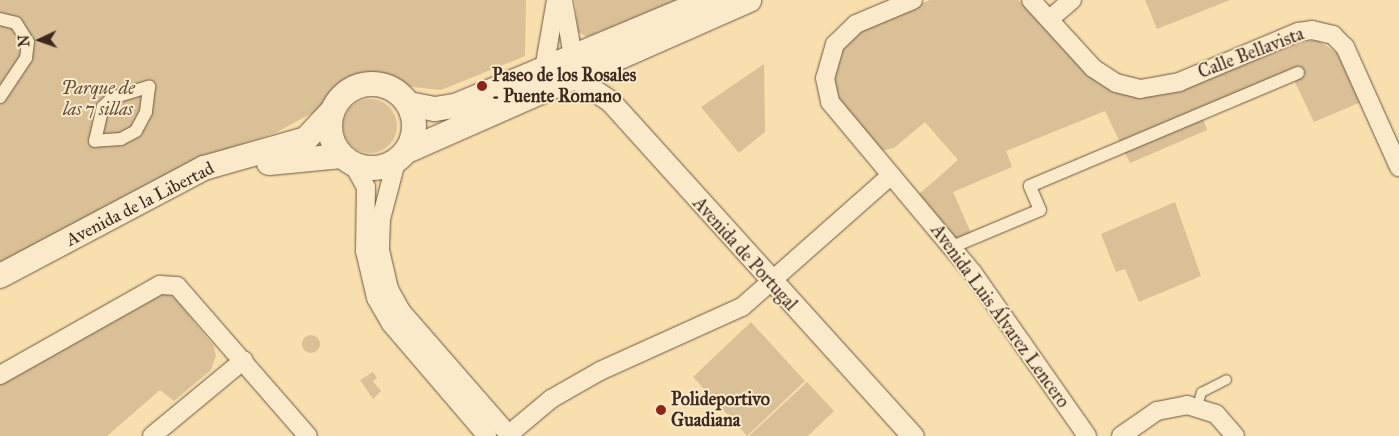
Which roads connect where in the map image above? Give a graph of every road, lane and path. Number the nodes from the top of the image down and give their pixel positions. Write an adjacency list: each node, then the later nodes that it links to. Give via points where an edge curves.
1 (556, 0): 11 (street)
2 (562, 0): 10 (street)
3 (708, 0): 10 (main road)
4 (749, 0): 10 (main road)
5 (913, 0): 21 (street, Avenida Luis Álvarez Lencero, via 848,29 835,44 825,78 836,112)
6 (1031, 0): 8 (street, Calle Bellavista)
7 (1072, 0): 8 (street)
8 (1051, 18): 17 (street, Calle Bellavista, via 1092,68 1116,83 1140,89 1179,82 1298,32 1312,30 1333,35 1346,47)
9 (0, 19): 13 (street, via 16,23 28,42 26,58)
10 (574, 66): 11 (main road); 18 (main road, via 526,97); 24 (street, Avenida de Portugal, via 610,101)
11 (544, 68): 15 (main road, via 455,106)
12 (1298, 74): 22 (street, via 1030,186 1040,210)
13 (0, 96)
14 (151, 98): 14 (street, via 150,88 112,98 103,107 95,141 121,139 136,130)
15 (408, 104): 16 (main road, via 392,89 364,84 350,89); 18 (main road, via 415,127)
16 (332, 111): 19 (main road, via 330,135); 23 (main road, Avenida de la Libertad, via 306,139 204,168)
17 (1395, 149): 20 (street, Calle Bellavista)
18 (401, 156): 19 (main road, via 379,168); 30 (street, via 381,219 380,250 389,289 401,311)
19 (347, 160): 25 (main road, Avenida de la Libertad, via 275,161 203,183 141,212); 33 (street, via 366,187 365,251 376,298 391,324)
20 (1399, 167)
21 (891, 174): 22 (street, Avenida Luis Álvarez Lencero); 24 (street)
22 (952, 246): 35 (street, Avenida Luis Álvarez Lencero)
23 (0, 276)
24 (771, 283): 30 (street, via 732,313 575,385); 34 (street, Avenida de Portugal)
25 (0, 292)
26 (244, 360): 27 (street, via 177,286 160,285); 31 (street); 32 (street)
27 (0, 375)
28 (1226, 379): 29 (lane, via 1201,392)
29 (1197, 405): 36 (street, via 1157,411); 37 (street, via 1216,414)
30 (509, 435)
31 (152, 436)
32 (308, 436)
33 (488, 436)
34 (913, 436)
35 (1087, 436)
36 (1121, 436)
37 (1236, 436)

